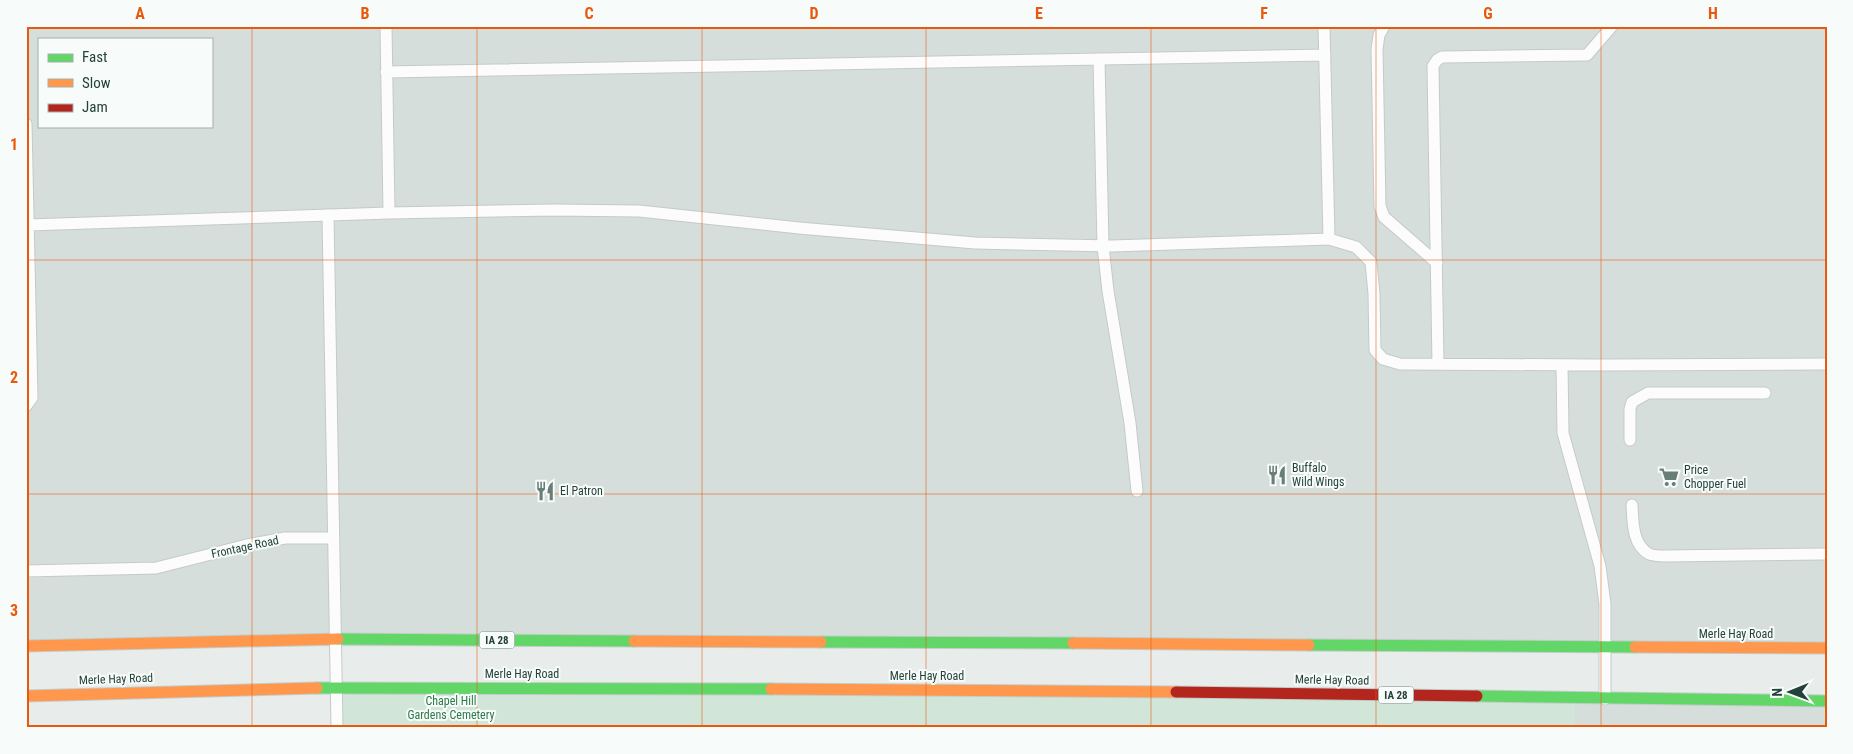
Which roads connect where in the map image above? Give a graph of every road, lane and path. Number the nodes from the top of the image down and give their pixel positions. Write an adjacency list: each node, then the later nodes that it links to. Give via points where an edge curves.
1 (386, 26): 7 (lane)
2 (1324, 26): 5 (lane)
3 (1384, 26): 15 (lane, via 1376,50 1380,206 1384,217)
4 (1612, 26): 15 (lane, via 1587,55 1442,57 1437,60 1433,66)
5 (1325, 55): 6 (lane); 13 (lane)
6 (1099, 59): 7 (lane); 14 (lane)
7 (386, 72): 10 (lane)
8 (26, 124): 9 (lane)
9 (26, 148): 12 (lane)
10 (389, 212): 11 (lane); 14 (lane, via 638,211 975,243)
11 (328, 215): 12 (lane); 24 (lane)
12 (28, 225): 20 (lane, via 32,398)
13 (1329, 239): 14 (lane); 16 (lane, via 1356,247 1370,262 1375,350 1383,359 1400,364)
14 (1104, 246): 22 (lane)
15 (1437, 263): 16 (lane)
16 (1438, 364): 18 (lane)
17 (1827, 364): 18 (lane)
18 (1562, 365): 29 (lane, via 1563,433 1600,566 1605,604)
19 (1765, 393): 21 (lane, via 1648,393 1632,402)
20 (26, 406)
21 (1630, 440)
22 (1137, 491)
23 (1632, 505): 25 (lane, via 1637,538 1641,548 1651,555)
24 (334, 538): 26 (lane, Frontage Road, via 285,538 156,568); 27 (lane)
25 (1827, 554)
26 (26, 572)
27 (336, 639): 28 (main road, Merle Hay Road / IA 28); 29 (main road, Merle Hay Road / IA 28); 31 (lane)
28 (26, 646)
29 (1605, 648): 30 (main road, Merle Hay Road / IA 28); 33 (lane)
30 (1827, 648)
31 (336, 687): 32 (main road, Merle Hay Road / IA 28); 33 (main road, Merle Hay Road / IA 28, via 1127,691); 35 (lane)
32 (26, 696)
33 (1605, 698): 34 (main road, Merle Hay Road / IA 28)
34 (1827, 701)
35 (337, 728)

